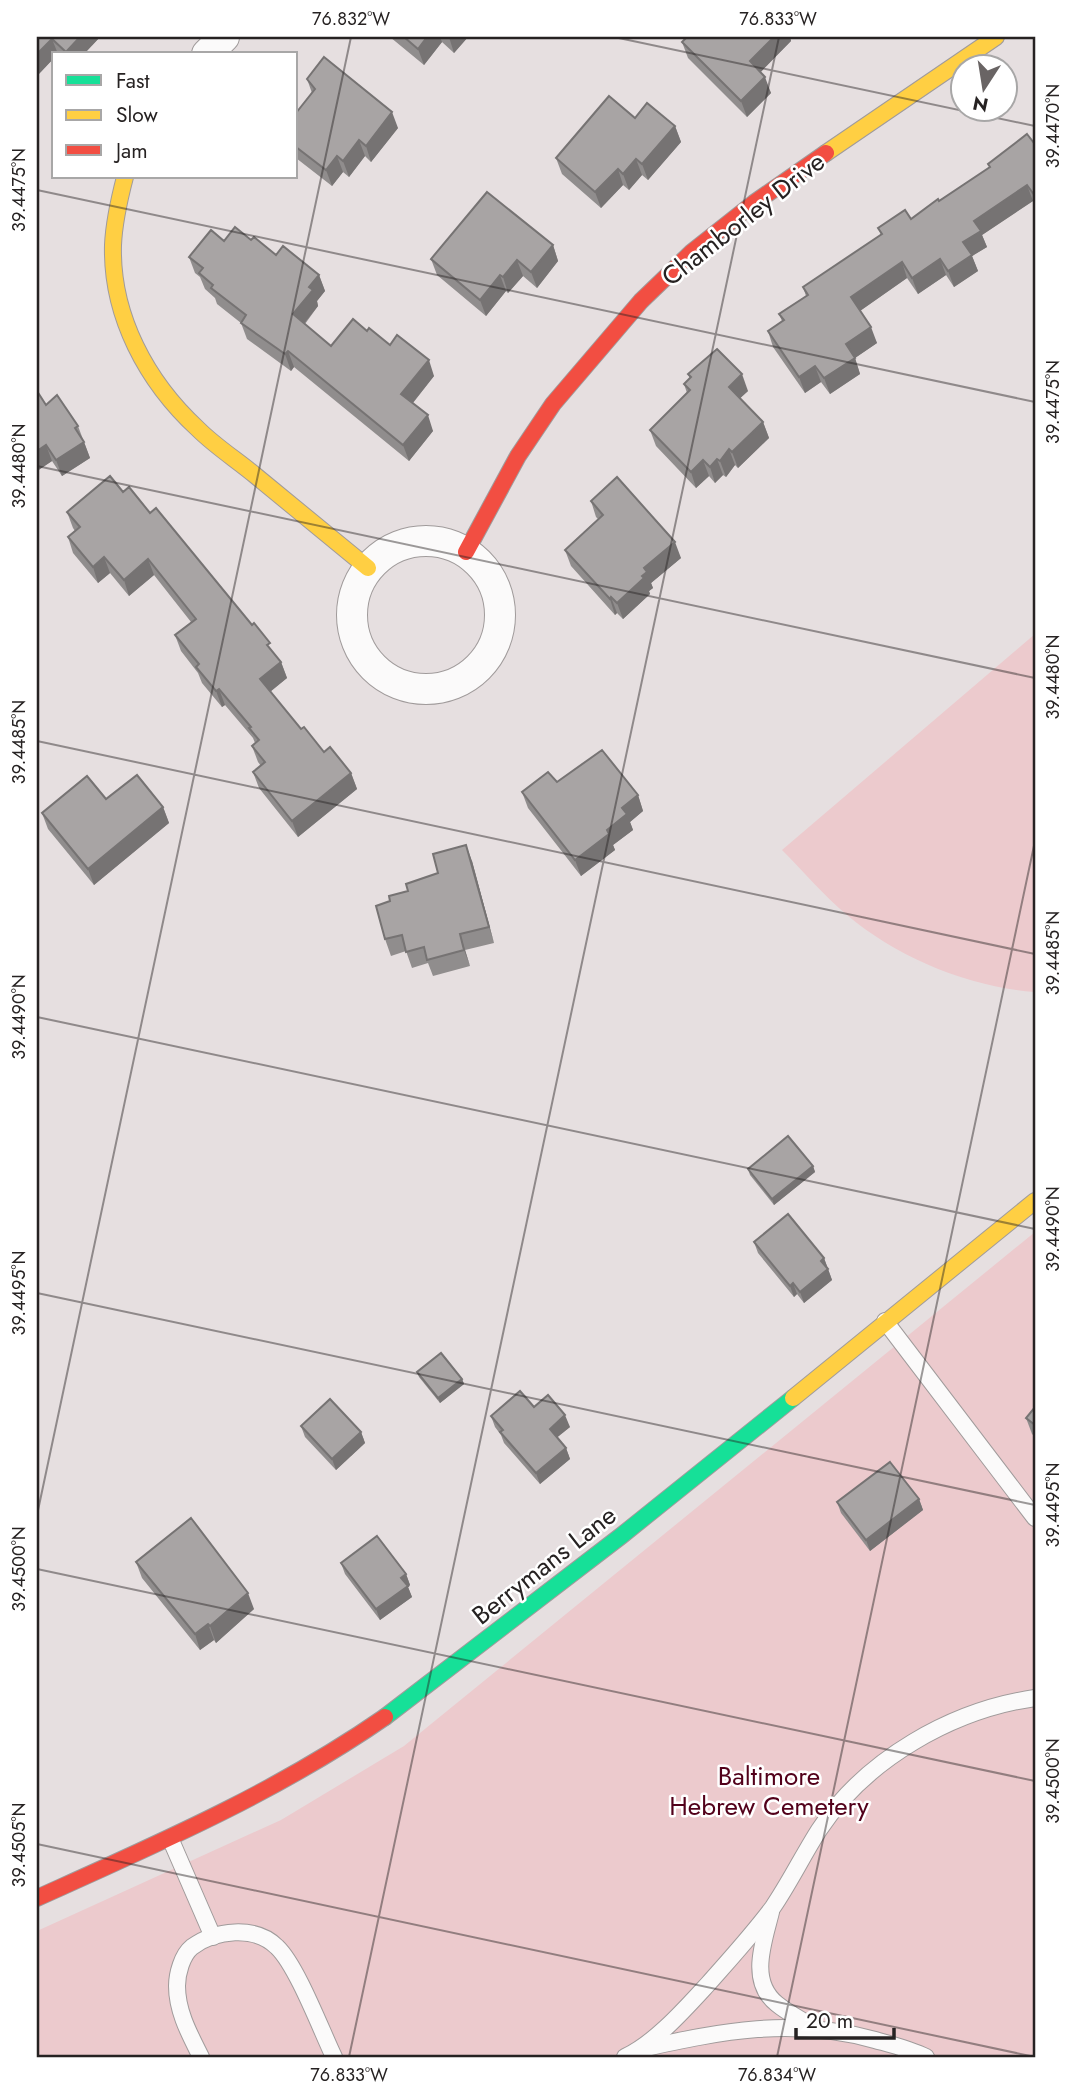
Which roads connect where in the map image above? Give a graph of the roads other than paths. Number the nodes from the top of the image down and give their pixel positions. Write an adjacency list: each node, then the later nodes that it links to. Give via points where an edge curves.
1 (224, 37): 3 (street)
2 (996, 37): 5 (street, Chamborley Drive, via 754,203 692,252 641,301 553,404 518,456)
3 (209, 52)
4 (125, 178): 6 (street, via 113,231 112,271 120,312 159,386 193,425)
5 (466, 552): 6 (street, via 441,542 418,540 392,548); 6 (street, via 488,574 499,600 500,619 494,646 483,662 467,677 447,686 404,686 369,662 356,642 351,615 355,592)
6 (368, 568)
7 (1035, 1201): 8 (street, Berrymans Lane)
8 (885, 1321): 9 (lane); 11 (street, Berrymans Lane, via 429,1687 334,1752)
9 (1035, 1518)
10 (1035, 1698): 13 (lane, via 933,1730 891,1756 846,1794)
11 (170, 1838): 12 (street, Berrymans Lane); 14 (lane)
12 (37, 1899)
13 (773, 1907): 15 (lane, via 760,1956 762,1984 775,2003); 16 (lane, via 698,1995)
14 (213, 1937): 17 (lane, via 191,1948 176,1984 184,2021); 18 (lane, via 235,1931 258,1934 277,1946)
15 (816, 2029): 16 (lane, via 713,2033); 20 (lane, via 859,2036)
16 (641, 2049): 19 (lane)
17 (201, 2057)
18 (334, 2057)
19 (625, 2057)
20 (926, 2057)

